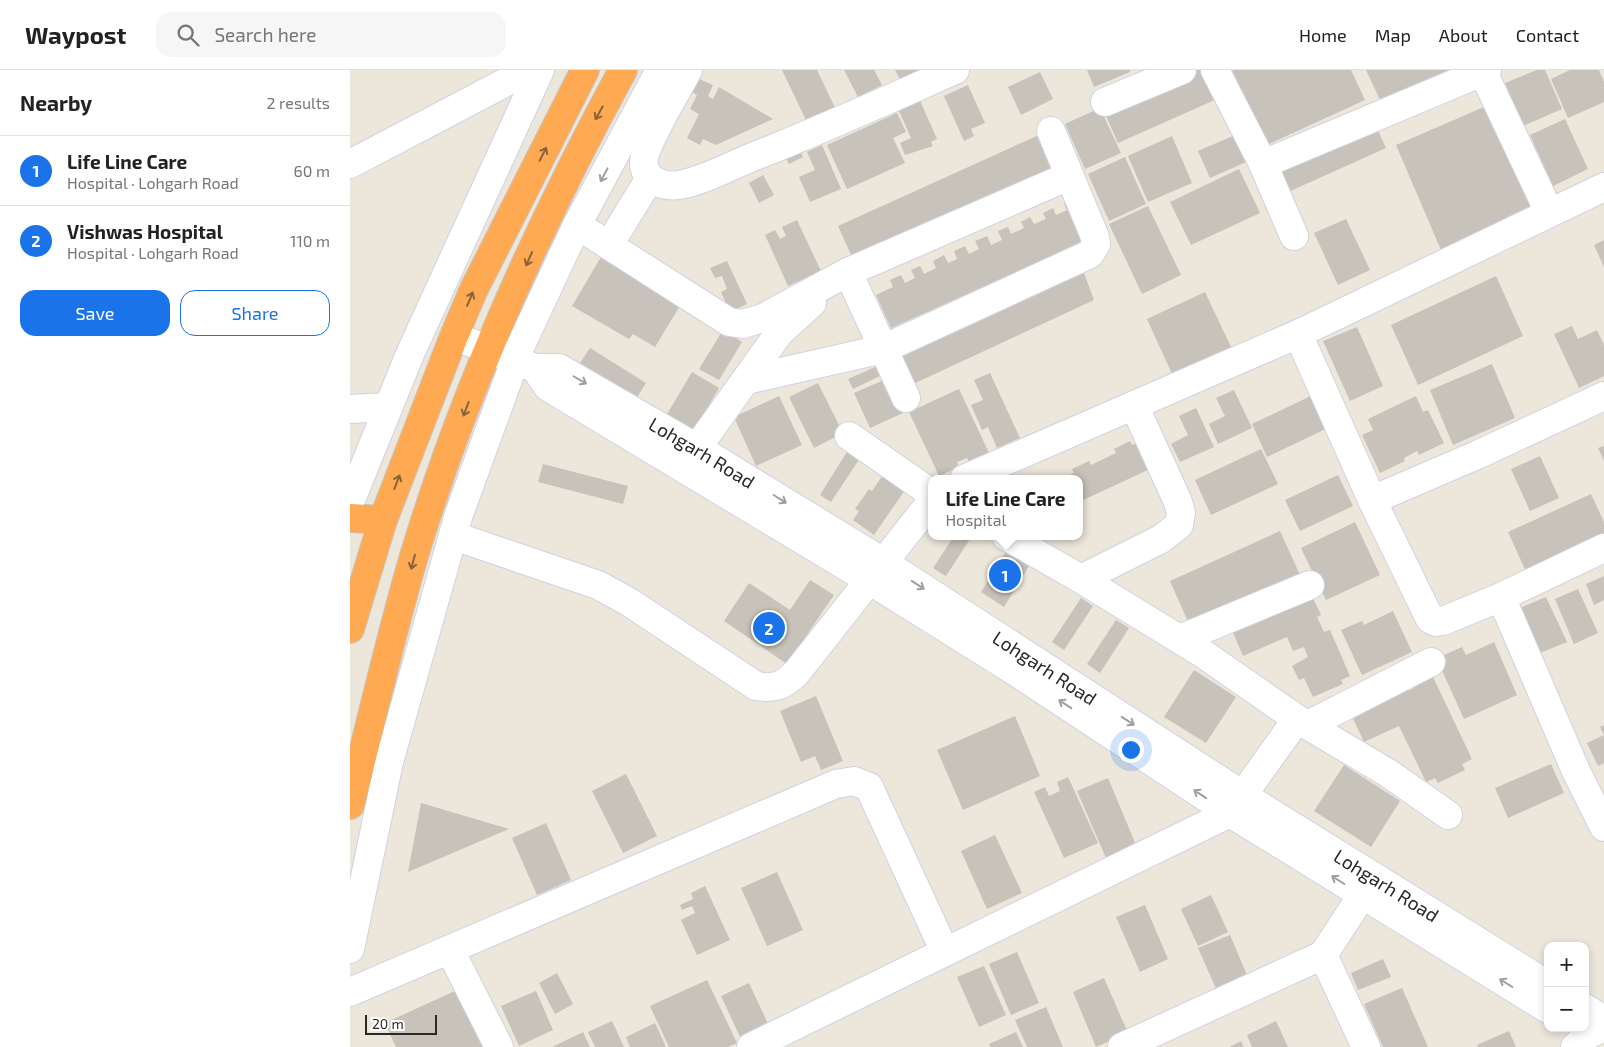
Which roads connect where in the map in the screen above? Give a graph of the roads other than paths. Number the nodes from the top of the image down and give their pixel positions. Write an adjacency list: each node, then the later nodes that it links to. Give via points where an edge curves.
1 (529, 70): 14 (street)
2 (540, 70): 35 (street)
3 (585, 70): 26 (highway, one-way to 3, via 474,289)
4 (623, 70): 27 (highway, one-way to 27, via 574,160)
5 (660, 70): 20 (street, one-way to 20)
6 (688, 70): 17 (street, via 646,149 644,165)
7 (955, 70): 17 (street, via 697,179 679,185 661,184)
8 (1182, 70): 11 (street)
9 (1215, 70): 15 (street)
10 (1484, 71): 15 (street); 19 (street)
11 (1152, 76): 12 (street)
12 (1105, 102)
13 (1051, 130): 16 (street)
14 (350, 164)
15 (1262, 164): 21 (street)
16 (1069, 176): 23 (street); 28 (street, via 1095,237 1094,250)
17 (650, 178): 22 (street)
18 (1604, 187): 19 (street)
19 (1549, 212): 25 (street)
20 (577, 225): 22 (street); 30 (street)
21 (1294, 236)
22 (609, 245): 24 (street, via 729,322 743,324)
23 (848, 272): 24 (street); 28 (street); 29 (street, via 791,321)
24 (753, 321): 29 (street)
25 (1298, 334): 34 (street); 41 (street)
26 (454, 336): 27 (street); 45 (highway, one-way to 26)
27 (488, 349): 30 (street); 57 (highway, one-way to 57, via 414,556)
28 (883, 349): 31 (street); 33 (street)
29 (764, 354): 31 (street)
30 (525, 364): 38 (street, Lohgarh Road, one-way to 38, via 559,368); 46 (street, via 459,514); 49 (street, via 548,386)
31 (746, 380): 38 (street)
32 (1604, 396): 41 (street, via 1477,456)
33 (906, 398)
34 (1134, 405): 39 (street); 50 (street, via 1178,502 1181,513 1179,525 1161,539)
35 (388, 407): 36 (street); 42 (street)
36 (350, 409)
37 (849, 436): 40 (street)
38 (697, 448): 49 (street, Lohgarh Road, one-way to 49)
39 (973, 475)
40 (928, 491)
41 (1372, 500): 52 (street, via 1430,619 1443,621)
42 (350, 502)
43 (928, 506): 49 (street)
44 (350, 518): 45 (highway)
45 (383, 520): 53 (highway)
46 (454, 536): 49 (street, via 598,585 756,686 770,688 785,684 797,672); 62 (street, via 389,762)
47 (1013, 540): 50 (street)
48 (1604, 548): 52 (street)
49 (876, 571): 58 (street, Lohgarh Road)
50 (1081, 579): 54 (street)
51 (1310, 585): 54 (street)
52 (1501, 597): 60 (street, via 1576,771)
53 (350, 629)
54 (1180, 639): 56 (street)
55 (1431, 662): 56 (street)
56 (1302, 722): 58 (street); 59 (street, via 1388,773)
57 (350, 804)
58 (1237, 804): 61 (street, Lohgarh Road); 64 (street)
59 (1448, 815)
60 (1604, 827)
61 (1368, 885): 65 (street); 66 (street, Lohgarh Road); 68 (street, one-way to 61)
62 (350, 949)
63 (450, 950): 64 (street, via 836,784 854,781 869,787); 67 (street); 70 (street)
64 (945, 952): 69 (street)
65 (1323, 955): 71 (street); 72 (street)
66 (1544, 982)
67 (350, 992)
68 (1544, 1006)
69 (759, 1045)
70 (499, 1047)
71 (1122, 1047)
72 (1366, 1047)

